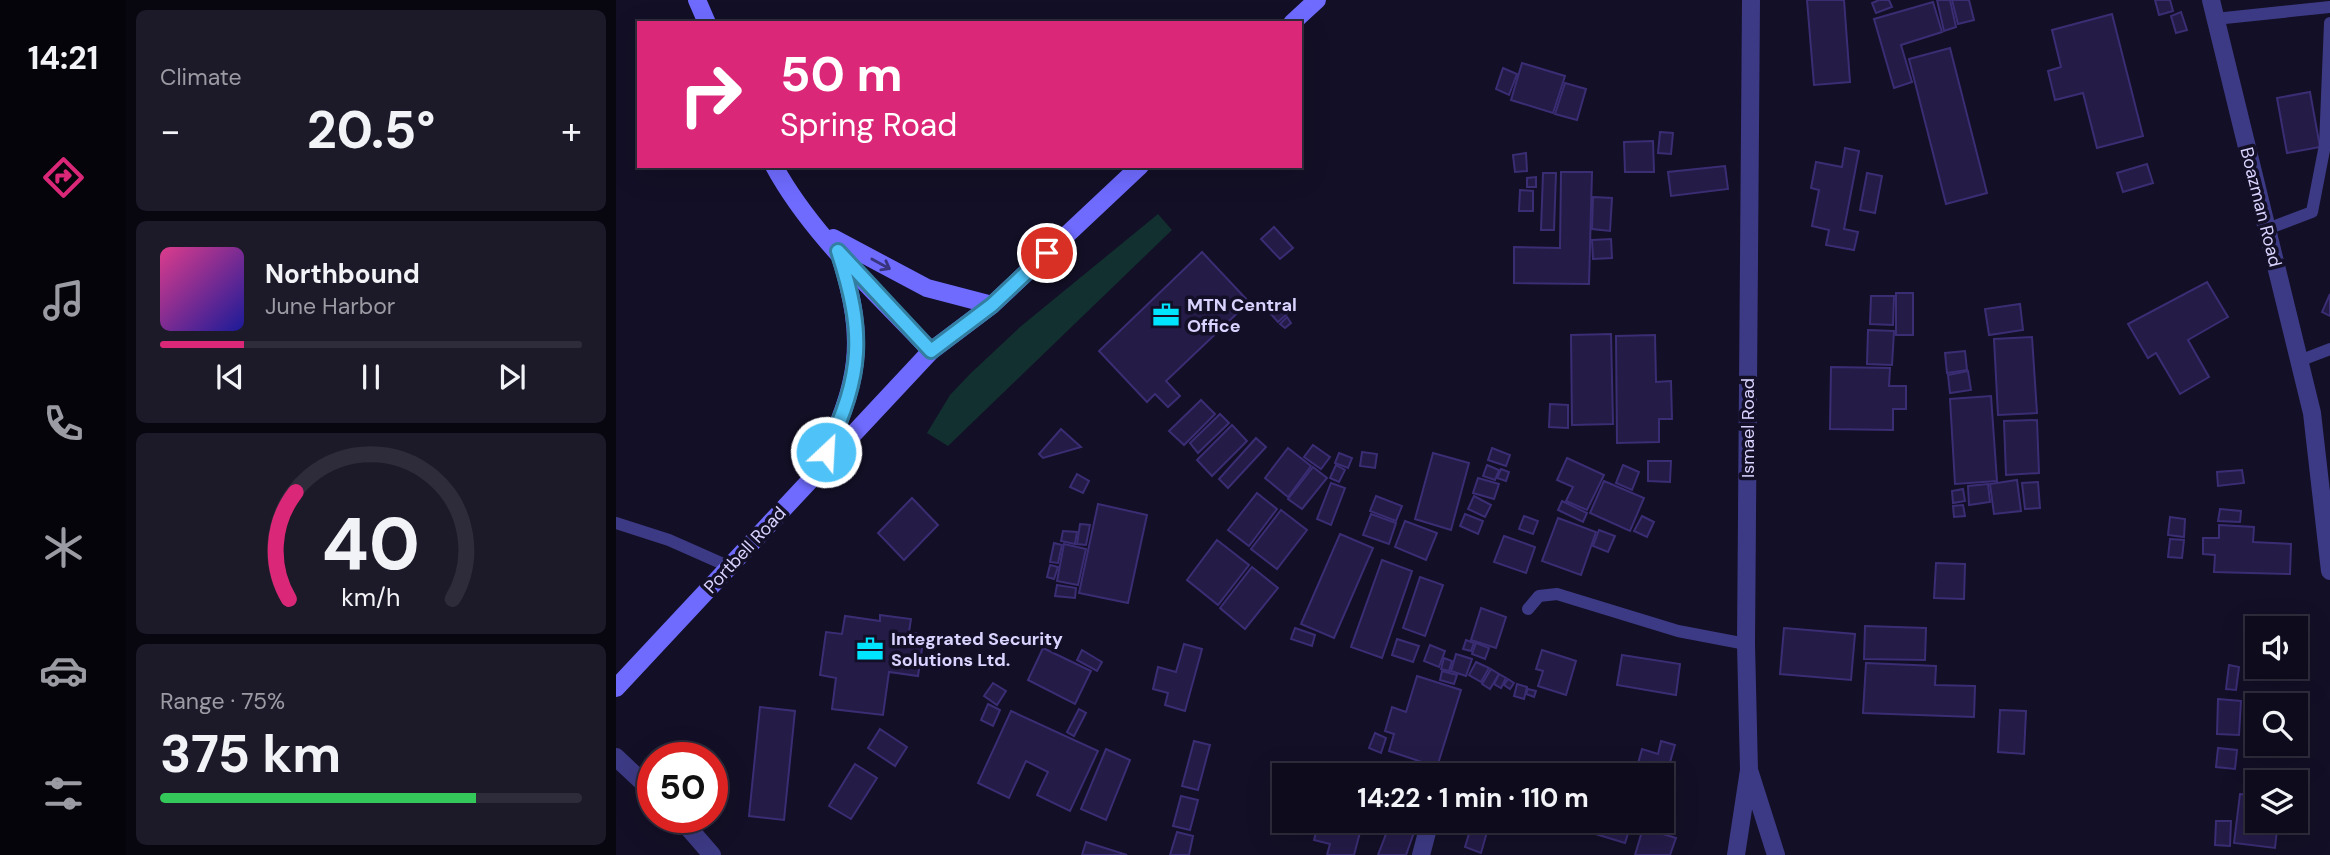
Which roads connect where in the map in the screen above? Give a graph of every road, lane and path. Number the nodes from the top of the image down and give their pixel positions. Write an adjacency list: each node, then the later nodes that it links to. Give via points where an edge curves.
1 (697, 0): 7 (main road)
2 (1317, 0): 8 (main road)
3 (1751, 0): 24 (street, Ismael Road)
4 (2211, 0): 6 (street, Boazman Road)
5 (2330, 7): 6 (lane)
6 (2216, 19): 12 (street, Boazman Road)
7 (706, 21)
8 (1294, 21)
9 (2330, 23): 12 (lane, via 2325,145 2312,212)
10 (775, 168): 13 (main road)
11 (1138, 168): 15 (main road, Portbell Road)
12 (2267, 229): 18 (street, Boazman Road)
13 (821, 232): 14 (main road); 15 (main road, one-way to 15, via 927,288)
14 (838, 251): 17 (main road); 19 (main road, via 856,321 856,373 846,408)
15 (992, 305): 17 (main road, Portbell Road)
16 (2330, 349): 18 (lane)
17 (931, 351): 19 (main road, Portbell Road)
18 (2299, 361): 22 (street, Boazman Road, via 2312,413)
19 (816, 474): 21 (main road, Portbell Road)
20 (616, 523): 21 (lane)
21 (730, 567): 25 (main road, Portbell Road)
22 (2330, 571)
23 (1528, 610): 24 (lane, via 1539,596 1557,594 1678,631)
24 (1746, 644): 27 (street, Ismael Road)
25 (616, 688)
26 (616, 757): 28 (street)
27 (1749, 771): 33 (street, Ismael Road); 34 (street)
28 (637, 777)
29 (693, 833): 31 (street)
30 (1427, 833): 32 (street)
31 (712, 855)
32 (1421, 855)
33 (1736, 855)
34 (1776, 855)

